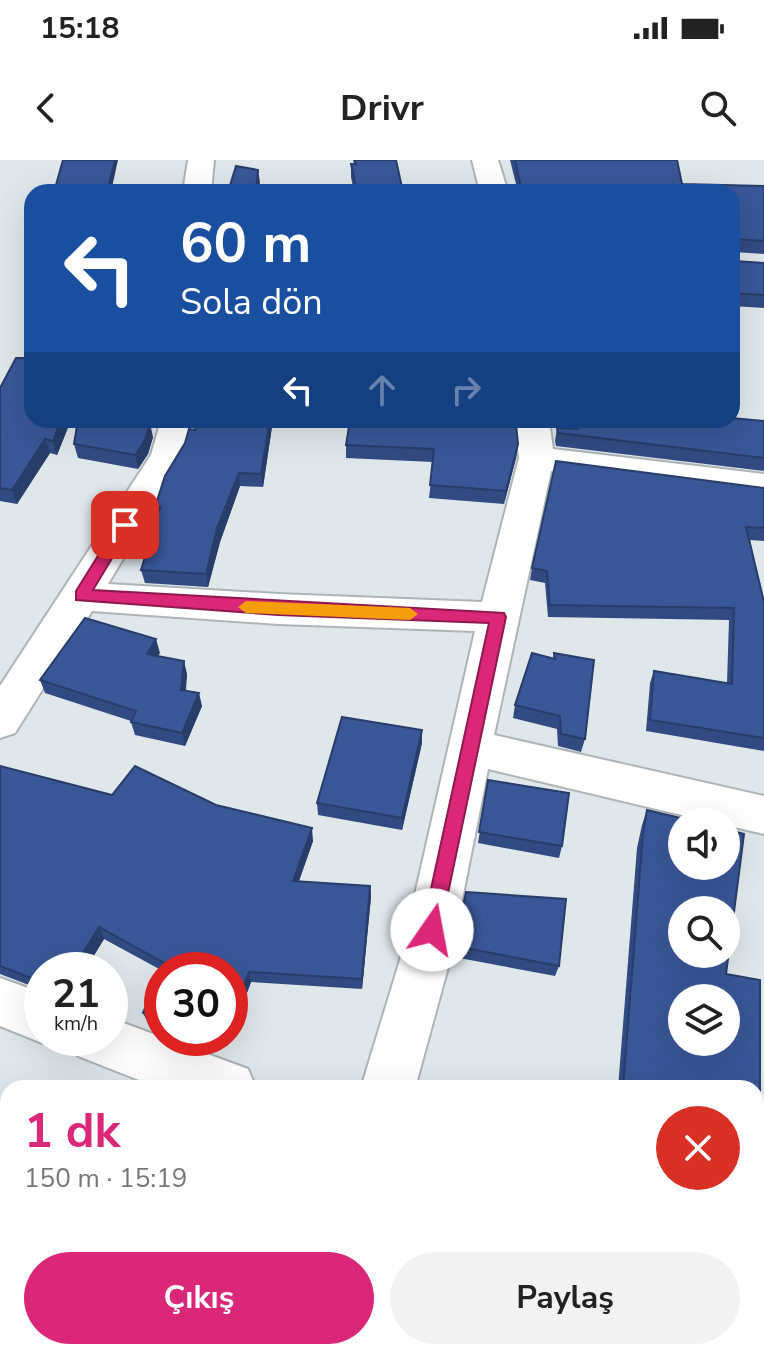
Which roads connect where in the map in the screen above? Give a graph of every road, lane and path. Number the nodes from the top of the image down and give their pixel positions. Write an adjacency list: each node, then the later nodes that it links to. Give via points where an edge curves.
1 (201, 160): 3 (street)
2 (485, 160): 4 (street)
3 (198, 184)
4 (492, 184)
5 (176, 428): 8 (street, via 168,455)
6 (535, 439): 7 (street, via 737,485); 9 (street)
7 (764, 486)
8 (81, 596): 9 (street); 10 (street)
9 (498, 617): 11 (street)
10 (0, 721)
11 (472, 748): 12 (street); 17 (street, via 425,960)
12 (764, 815)
13 (0, 1002): 14 (street)
14 (24, 1011)
15 (128, 1050): 16 (street)
16 (208, 1080)
17 (390, 1080)

